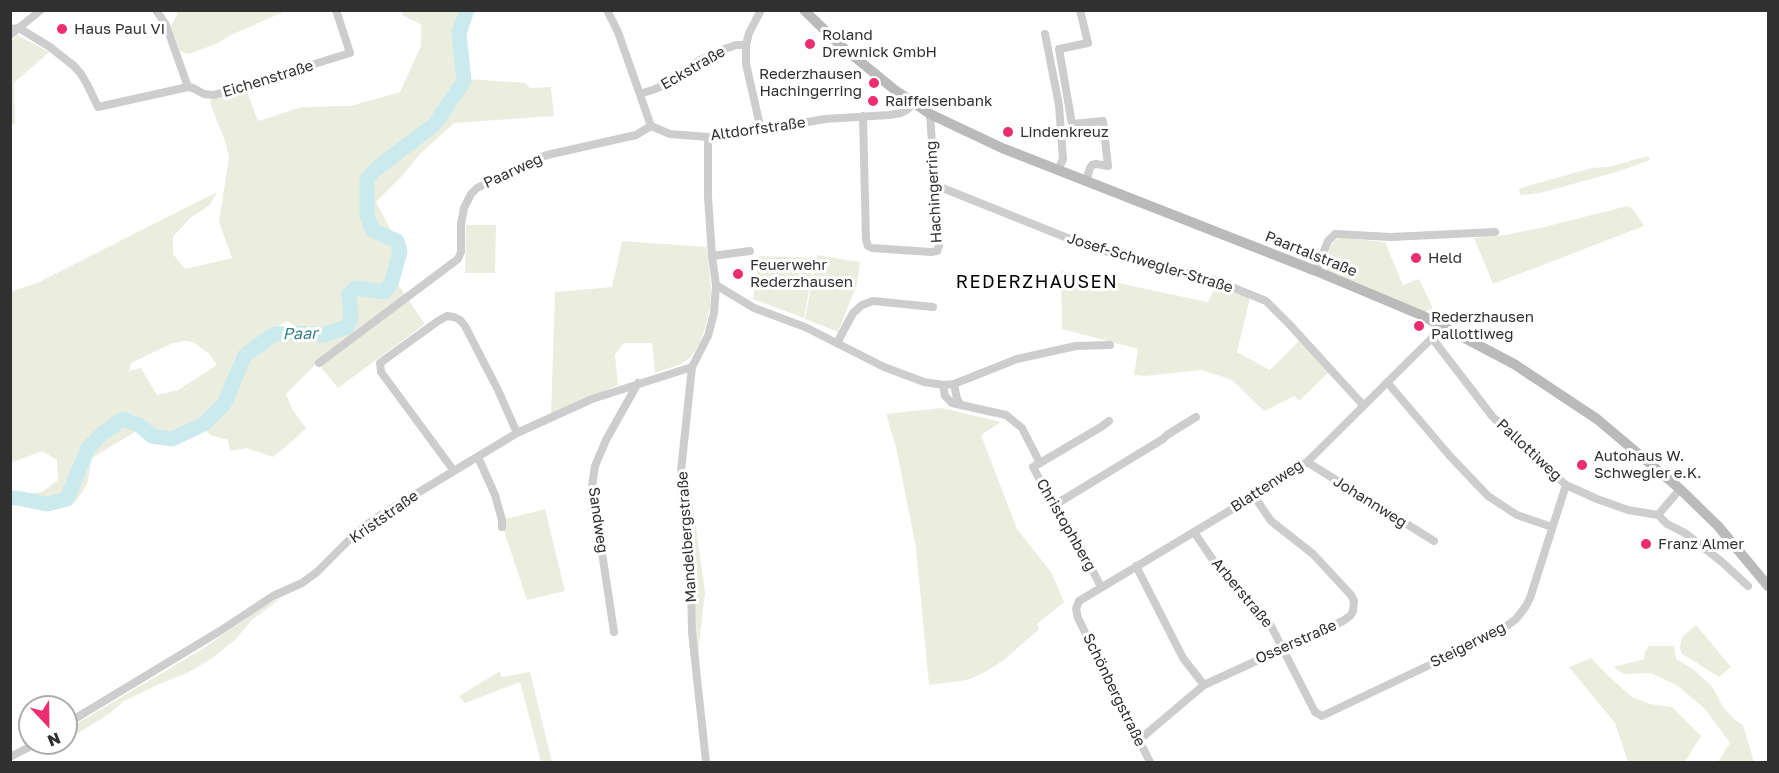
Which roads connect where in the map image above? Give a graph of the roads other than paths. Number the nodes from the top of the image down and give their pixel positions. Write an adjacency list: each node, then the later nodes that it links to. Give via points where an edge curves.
1 (41, 10): 8 (street)
2 (156, 10): 12 (street, via 166,25)
3 (336, 10): 12 (street, Eichenstraße, via 350,53 214,95)
4 (607, 10): 13 (street)
5 (761, 10): 11 (street, Eckstraße)
6 (804, 10): 14 (main road, Paartalstraße, via 840,45)
7 (1080, 10): 21 (street, via 1088,43 1059,49 1072,124 1103,122 1108,166 1092,165)
8 (15, 28): 9 (street); 12 (street, via 50,47 81,74 98,107)
9 (10, 34)
10 (1045, 34): 20 (street, via 1059,105 1063,159)
11 (746, 45): 13 (street, Eckstraße, via 719,51 669,83); 18 (street, Eckstraße, via 746,64)
12 (188, 87)
13 (640, 94): 17 (street)
14 (913, 103): 15 (main road, Paartalstraße); 16 (street, Altdorfstraße, via 901,113)
15 (930, 114): 20 (main road, Paartalstraße); 22 (street, Hachingerring)
16 (863, 116): 18 (street, Altdorfstraße); 22 (street, Hachingerring, via 868,246 937,251)
17 (651, 126): 19 (street, Altdorfstraße, via 670,134); 33 (street, Paarweg, via 636,135 547,155 477,188 464,208 458,259)
18 (761, 130): 19 (street, Altdorfstraße)
19 (708, 137): 25 (street, Mandelbergstraße)
20 (1058, 170): 21 (main road, Paartalstraße)
21 (1086, 181): 26 (main road, Paartalstraße)
22 (935, 185): 40 (street, Josef-Schwegler-Straße, via 1070,239 1217,281 1266,301)
23 (1496, 232): 26 (street, via 1391,237 1335,234 1328,241)
24 (750, 251): 25 (street)
25 (712, 256): 27 (street, Mandelbergstraße)
26 (1316, 271): 29 (main road, Paartalstraße)
27 (716, 285): 31 (street, via 754,308); 34 (street, Mandelbergstraße, via 708,336)
28 (933, 307): 31 (street, via 873,301 862,305 853,313)
29 (1438, 324): 30 (street, Blattenweg); 49 (main road, Paartalstraße, via 1514,364 1597,419)
30 (1432, 338): 35 (street, Blattenweg); 48 (street, Pallottiweg, via 1492,416)
31 (837, 343): 38 (street, via 884,367)
32 (1110, 345): 37 (street, via 1076,346 1017,359)
33 (319, 363)
34 (692, 366): 36 (street, Kriststraße); 68 (street, Mandelbergstraße, via 681,471 682,500 692,574 692,632)
35 (1387, 381): 40 (street, Blattenweg); 54 (street, via 1488,496 1517,515)
36 (638, 383): 43 (street, Kriststraße); 62 (street, Sandweg, via 606,440 592,486)
37 (954, 384): 38 (street); 39 (street)
38 (943, 385): 39 (street, via 947,400)
39 (961, 405): 46 (street, Christophberg, via 1006,415 1022,428)
40 (1363, 405): 45 (street, Blattenweg)
41 (1196, 417): 51 (street)
42 (1108, 421): 46 (street)
43 (517, 433): 44 (street, Kriststraße); 47 (street, via 465,326 454,317 438,321 380,363 381,372)
44 (478, 457): 47 (street, Kriststraße); 53 (street, via 495,495)
45 (1307, 462): 50 (street, Blattenweg); 56 (street, Johannweg)
46 (1040, 463): 51 (street, Christophberg, via 1033,467)
47 (454, 471): 66 (street, Kriststraße, via 383,513 302,583 273,596)
48 (1566, 485): 52 (street, Pallottiweg, via 1628,510); 54 (street, Steigerweg)
49 (1680, 489): 52 (street); 59 (main road, Paartalstraße, via 1718,526)
50 (1254, 496): 55 (street, Blattenweg); 63 (street, Osserstraße, via 1271,521 1313,554 1354,601 1348,618)
51 (1053, 506): 60 (street, Christophberg, via 1069,535 1075,535)
52 (1658, 515): 58 (street, Pallottiweg)
53 (502, 527)
54 (1552, 527): 65 (street, Steigerweg, via 1530,598 1516,619 1497,633)
55 (1194, 532): 57 (street, Blattenweg); 63 (street, Arberstraße, via 1213,560 1269,622)
56 (1434, 541)
57 (1137, 566): 60 (street, Blattenweg); 64 (street, via 1182,658)
58 (1748, 586)
59 (1768, 586)
60 (1101, 587): 61 (street, Blattenweg, via 1079,601)
61 (1078, 618): 67 (street, Schönbergstraße)
62 (614, 632)
63 (1283, 648): 64 (street, Osserstraße); 65 (street, Arberstraße, via 1315,712)
64 (1204, 685): 67 (street, Osserstraße)
65 (1322, 716)
66 (78, 717)
67 (1140, 741): 69 (street, Schönbergstraße)
68 (706, 762)
69 (1150, 762)

